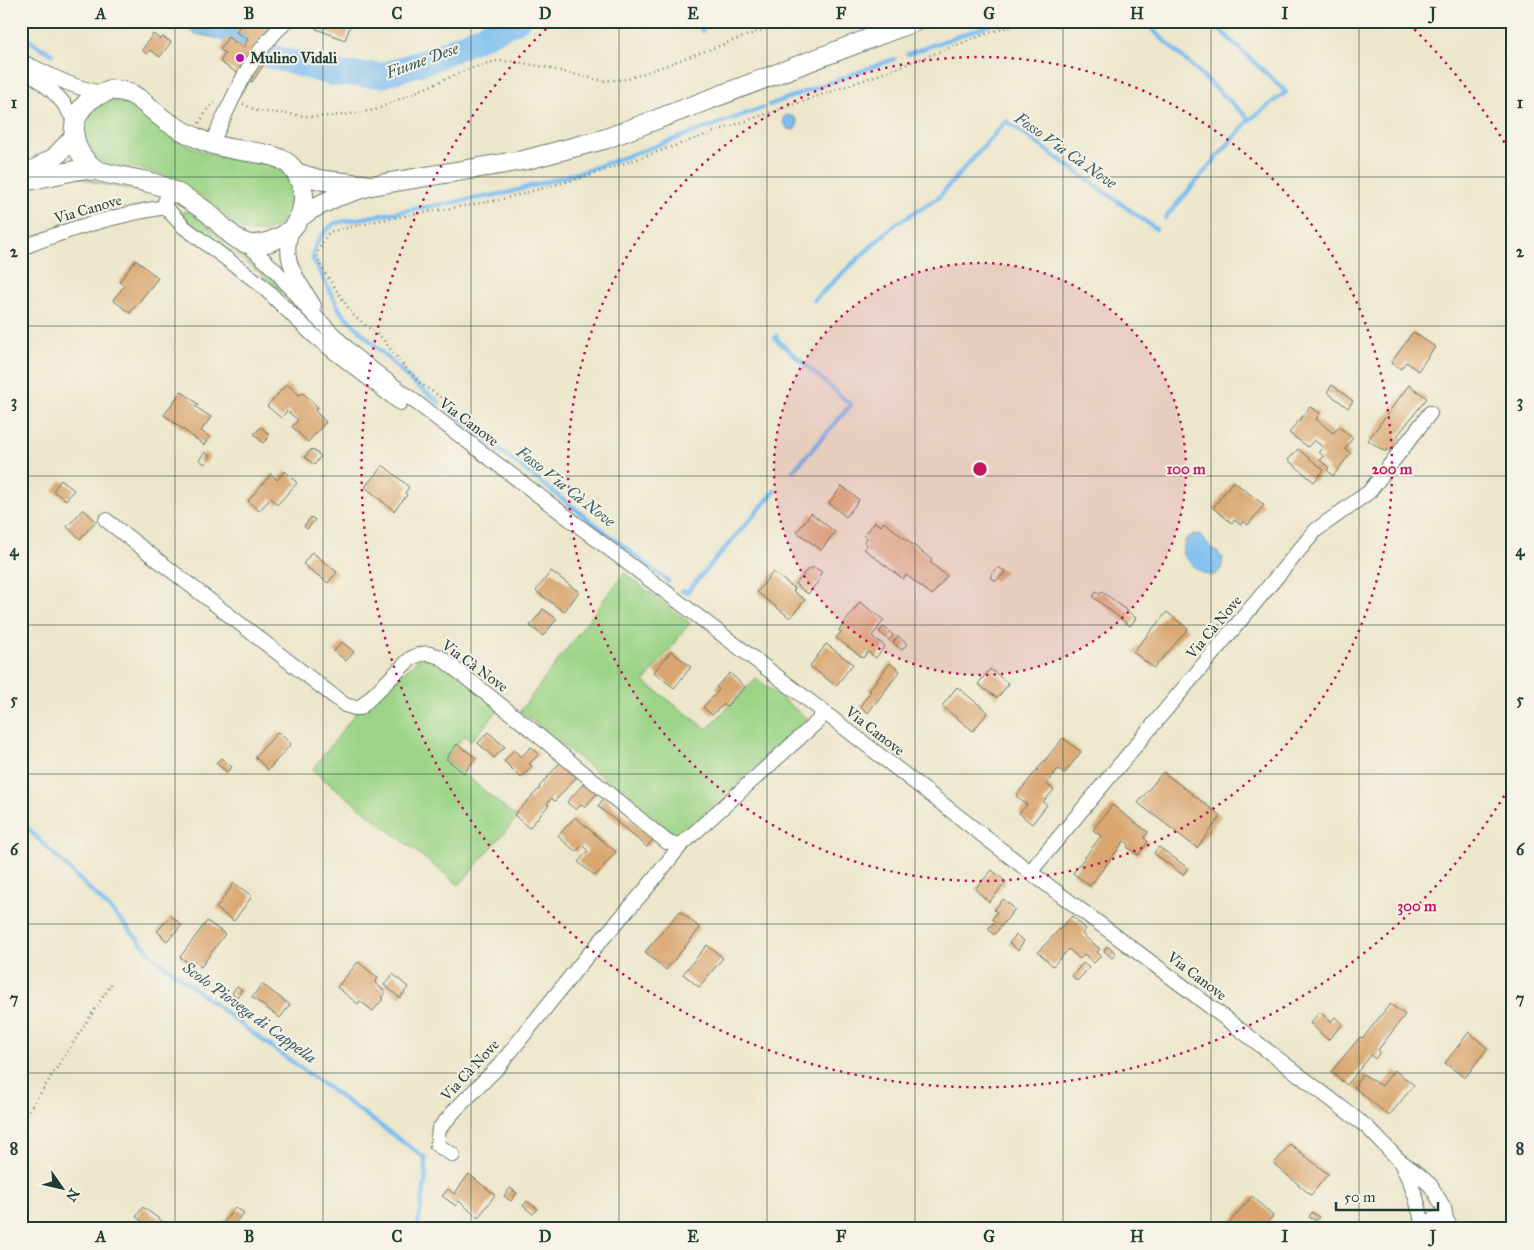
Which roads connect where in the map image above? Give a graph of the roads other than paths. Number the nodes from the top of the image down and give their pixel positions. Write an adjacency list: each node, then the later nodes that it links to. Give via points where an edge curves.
1 (288, 21): 7 (street, via 260,51 232,99)
2 (916, 21): 12 (main road, via 588,144 525,160)
3 (21, 61): 5 (street, via 68,83)
4 (21, 66): 6 (street, via 60,97 70,110)
5 (105, 93): 6 (main road, via 96,95 83,107); 7 (main road, via 111,90 135,95 166,121)
6 (75, 131): 8 (main road, via 77,150); 10 (main road, via 54,158)
7 (212, 143): 9 (main road, via 275,156)
8 (98, 171): 11 (main road, via 82,169); 13 (main road, via 141,180)
9 (297, 173): 12 (main road, via 321,180); 14 (main road, via 303,194)
10 (21, 177)
11 (21, 182)
12 (369, 186): 14 (main road, via 310,210)
13 (168, 199): 15 (main road, via 189,200); 16 (street, Via Canove); 18 (street, via 184,227 260,284 315,338)
14 (296, 223): 15 (main road, via 272,241); 17 (street, Via Canove, via 287,242 290,265)
15 (247, 244): 17 (street, Via Canove)
16 (21, 248)
17 (329, 330): 21 (street, Via Canove, via 355,356)
18 (400, 403)
19 (1430, 413): 23 (street, Via Cà Nove, via 1369,492 1316,530)
20 (106, 520): 22 (street, Via Cà Nove, via 345,705 360,708 418,654 428,652 440,657 667,842)
21 (824, 712): 22 (street, Via Cà Nove, via 818,721); 23 (street, Via Canove)
22 (680, 844): 24 (street, Via Cà Nove, via 499,1066 438,1129 438,1145)
23 (1030, 872): 25 (street, Via Canove, via 1366,1127)
24 (453, 1155)
25 (1399, 1160): 26 (street, Via Canove, via 1431,1186); 27 (street, Via Canove, via 1414,1191)
26 (1449, 1224): 27 (street, Via Canove, via 1441,1218 1431,1220); 28 (street)
27 (1424, 1229)
28 (1465, 1229)

